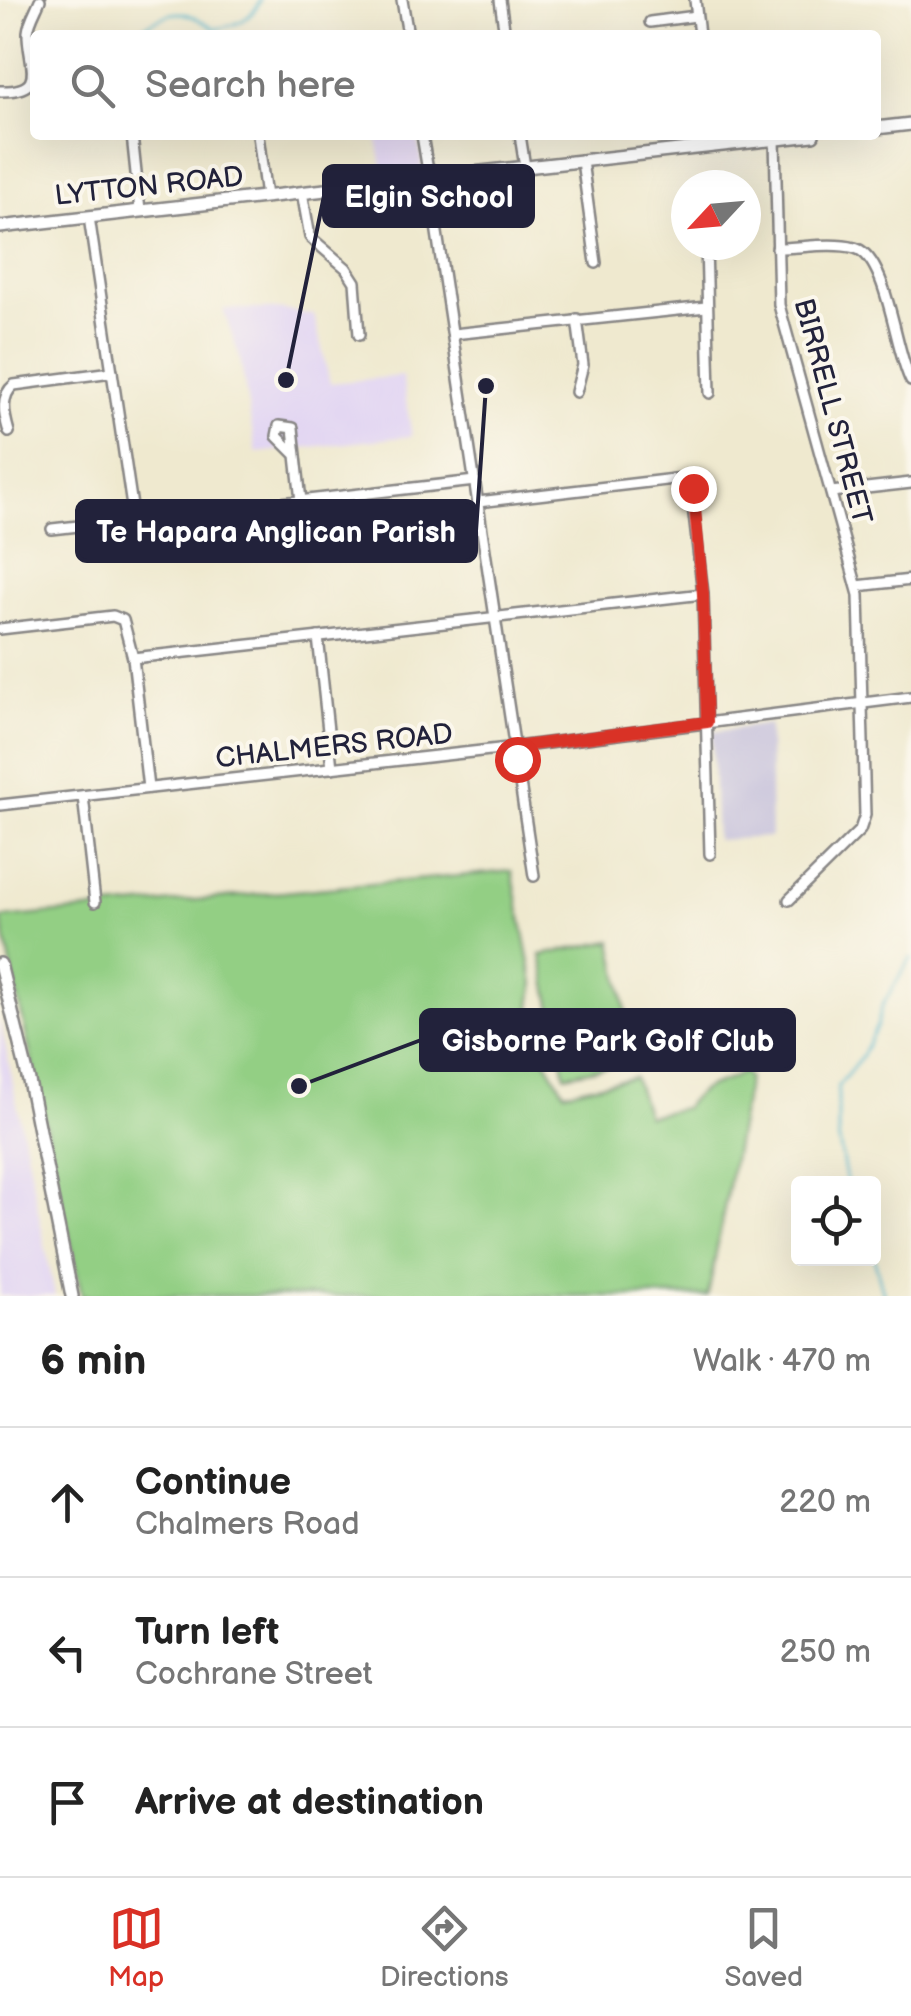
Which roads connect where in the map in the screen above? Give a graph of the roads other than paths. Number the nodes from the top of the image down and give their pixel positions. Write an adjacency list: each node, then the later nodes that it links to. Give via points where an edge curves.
1 (40, 0): 10 (street)
2 (402, 0): 7 (street)
3 (500, 0): 8 (street)
4 (695, 0): 5 (street)
5 (696, 16): 6 (street); 9 (street)
6 (650, 22)
7 (407, 30)
8 (504, 30)
9 (698, 30)
10 (30, 37)
11 (30, 83): 12 (street)
12 (0, 91)
13 (911, 124): 14 (main road)
14 (881, 127)
15 (133, 140): 26 (street)
16 (259, 140): 25 (street)
17 (423, 140): 23 (street)
18 (521, 140): 22 (street)
19 (774, 140): 20 (main road, LYTTON ROAD); 29 (street, BIRRELL STREET)
20 (712, 141): 21 (main road, LYTTON ROAD)
21 (582, 161): 22 (main road, LYTTON ROAD); 31 (street)
22 (525, 168): 23 (main road, LYTTON ROAD)
23 (429, 178): 24 (main road, LYTTON ROAD); 34 (street)
24 (302, 192): 25 (main road, LYTTON ROAD); 35 (street, via 310,237 355,282)
25 (266, 197): 26 (main road, LYTTON ROAD)
26 (140, 211): 27 (main road, LYTTON ROAD)
27 (89, 217): 28 (main road, LYTTON ROAD); 36 (street)
28 (0, 227)
29 (777, 248): 37 (street, via 844,246 869,256); 44 (street, BIRRELL STREET, via 780,305)
30 (706, 260): 32 (street)
31 (596, 263)
32 (706, 307): 33 (street); 39 (street)
33 (577, 319): 34 (street); 38 (street, via 583,365)
34 (453, 334): 42 (street)
35 (359, 336)
36 (112, 372): 40 (street, via 8,388 3,400); 47 (street)
37 (911, 381)
38 (576, 392)
39 (710, 393)
40 (9, 432)
41 (295, 454): 45 (street)
42 (475, 482): 45 (street); 46 (street)
43 (911, 482): 44 (street)
44 (830, 492): 50 (street, BIRRELL STREET)
45 (301, 501): 47 (street)
46 (478, 502): 51 (street, via 690,480); 52 (street)
47 (134, 520): 48 (street)
48 (52, 530)
49 (911, 580): 50 (street)
50 (857, 586): 57 (street, BIRRELL STREET)
51 (703, 594): 52 (street); 58 (street)
52 (496, 618): 54 (street); 59 (street)
53 (0, 630): 55 (street, via 121,618)
54 (318, 636): 55 (street); 60 (street)
55 (133, 658): 61 (street)
56 (911, 698): 57 (street, CHALMERS ROAD)
57 (862, 703): 58 (street, CHALMERS ROAD); 66 (street, BIRRELL STREET, via 863,826)
58 (707, 722): 59 (street, CHALMERS ROAD); 64 (street)
59 (515, 747): 60 (street, CHALMERS ROAD); 65 (street)
60 (332, 768): 61 (street, CHALMERS ROAD)
61 (148, 788): 62 (street, CHALMERS ROAD)
62 (82, 796): 63 (street, CHALMERS ROAD); 67 (street)
63 (0, 805)
64 (710, 854)
65 (534, 876)
66 (789, 900)
67 (95, 902)
68 (0, 964): 69 (main road)
69 (2, 991): 70 (main road)
70 (72, 1296)

